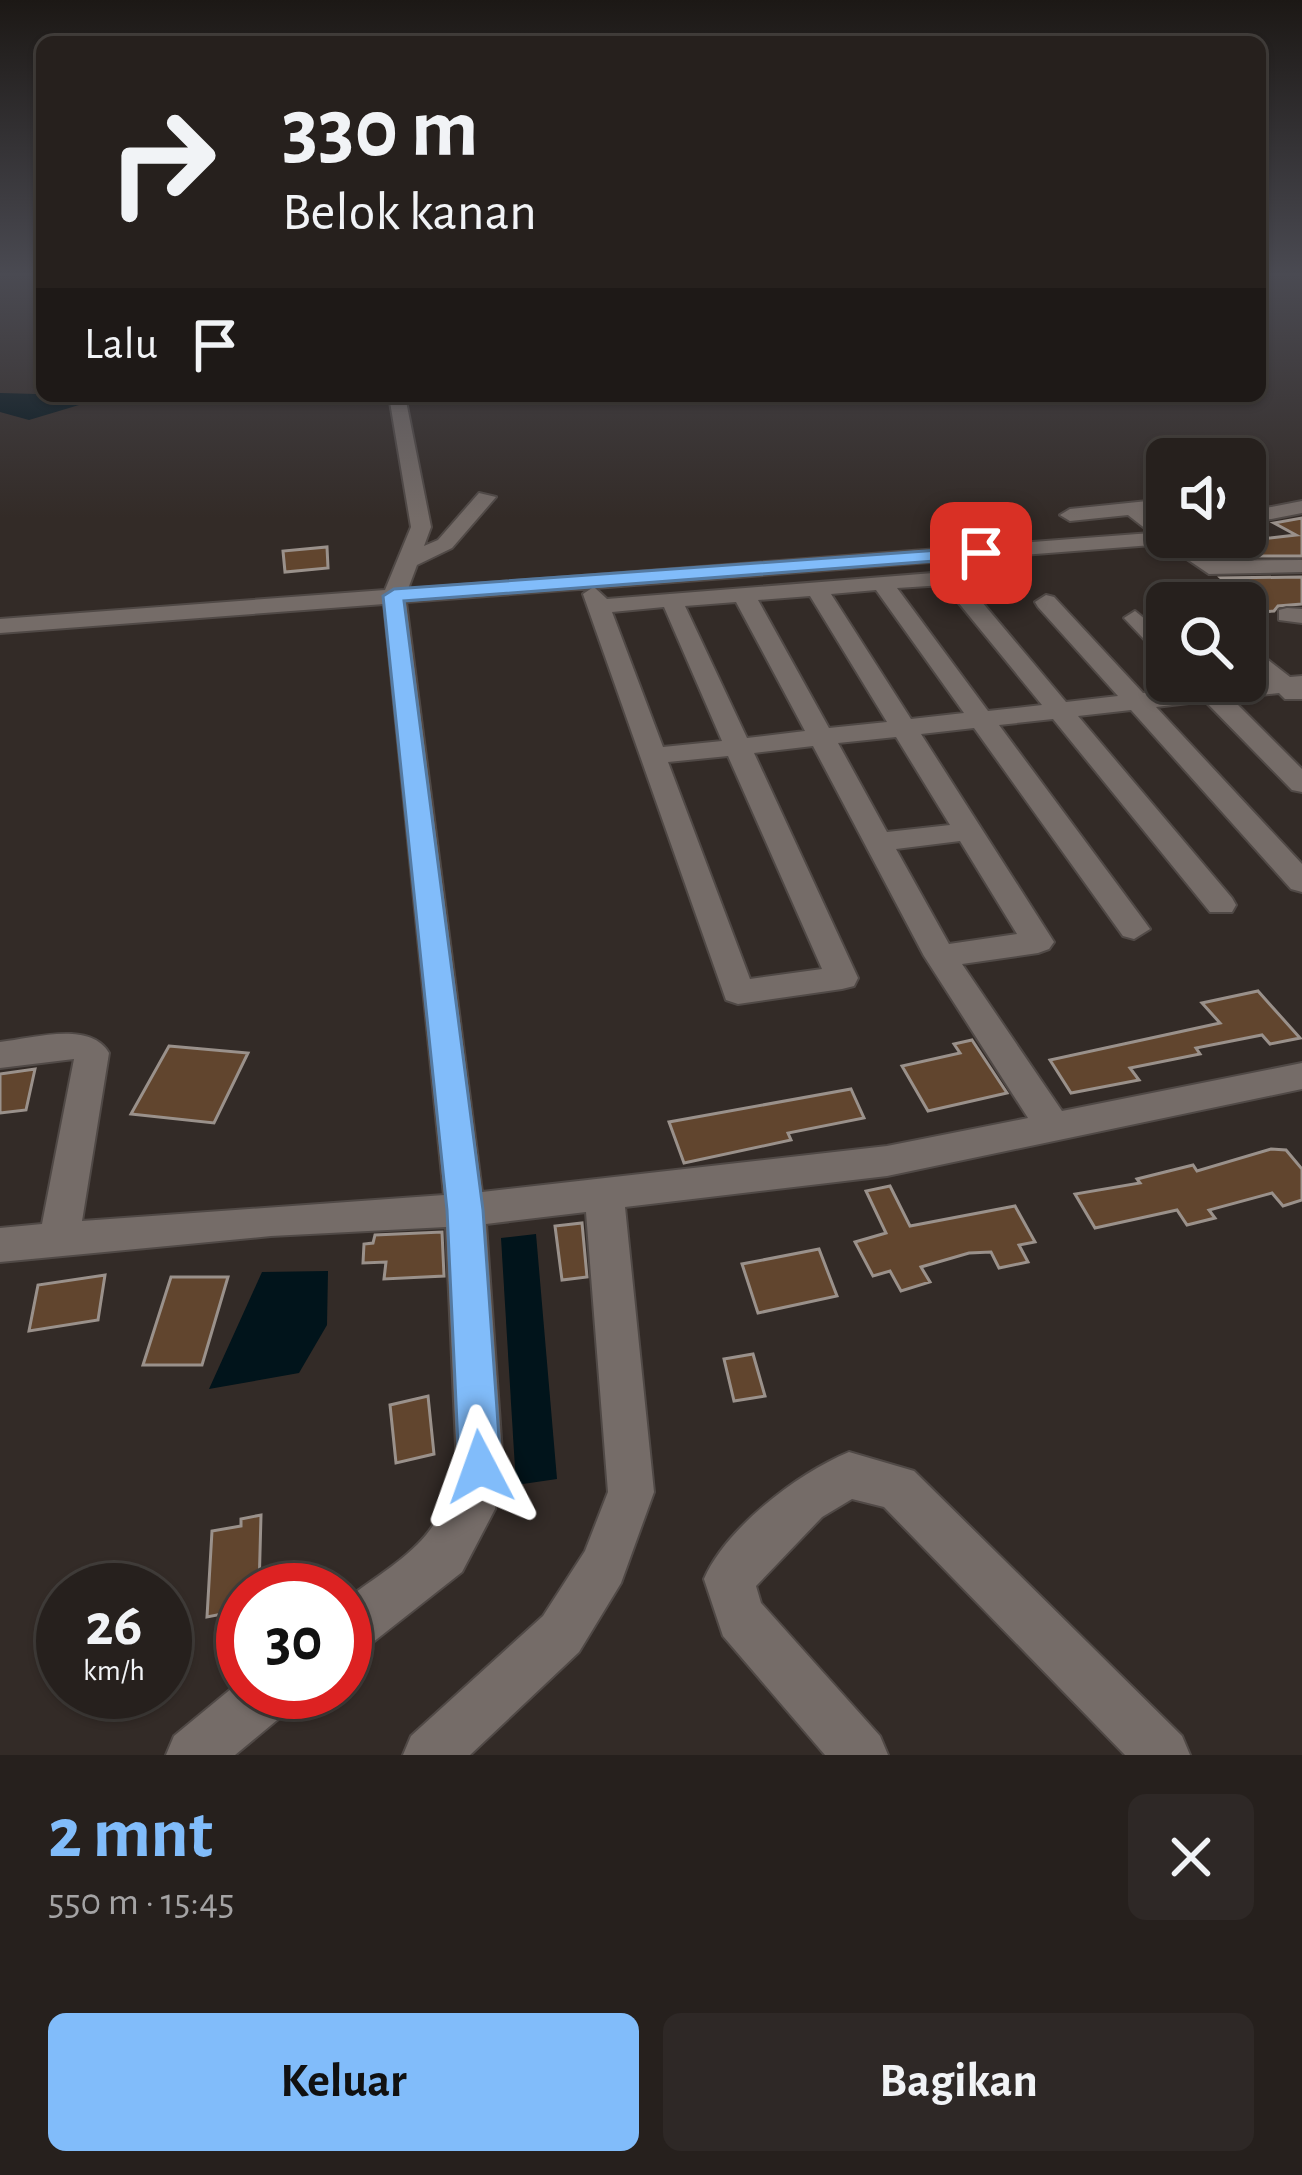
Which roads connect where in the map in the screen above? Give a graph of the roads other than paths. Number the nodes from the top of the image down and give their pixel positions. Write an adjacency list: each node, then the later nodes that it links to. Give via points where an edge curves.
1 (398, 402): 11 (street, via 422,527)
2 (486, 497): 11 (street, via 446,544)
3 (1146, 507): 4 (street)
4 (1131, 508): 7 (street); 8 (street)
5 (1302, 508): 6 (street)
6 (1266, 514)
7 (1070, 515)
8 (1146, 520)
9 (1146, 535): 18 (street)
10 (1196, 558): 12 (street, via 1209,568)
11 (411, 560): 18 (street)
12 (1302, 566)
13 (1008, 573): 14 (street)
14 (949, 577): 15 (street); 30 (street)
15 (882, 583): 16 (street); 31 (street)
16 (816, 588): 17 (street); 32 (street)
17 (744, 595): 19 (street); 33 (street)
18 (394, 596): 22 (street); 47 (street)
19 (672, 601): 34 (street); 35 (street, via 596,600)
20 (1046, 602): 28 (street)
21 (1135, 618): 23 (street)
22 (0, 626)
23 (1146, 629)
24 (1266, 666): 26 (street)
25 (1266, 689): 26 (street)
26 (1296, 690)
27 (1146, 699): 28 (street)
28 (1137, 701): 30 (street); 39 (street)
29 (1220, 702): 36 (street)
30 (1058, 710): 31 (street); 40 (street)
31 (981, 718): 32 (street); 41 (street)
32 (901, 728): 33 (street); 37 (street)
33 (819, 737): 34 (street); 38 (street)
34 (736, 747): 35 (street); 35 (street, via 842,978 739,992)
35 (655, 756)
36 (1302, 784)
37 (967, 832): 38 (street); 42 (street, via 1038,942)
38 (879, 842): 42 (street)
39 (1302, 882)
40 (1221, 905)
41 (1134, 929)
42 (940, 956): 45 (street)
43 (0, 1055): 48 (street, via 79,1046 92,1053)
44 (1302, 1076): 45 (street)
45 (1054, 1127): 46 (street, via 887,1161)
46 (604, 1192): 47 (street); 53 (street, via 631,1492 604,1566 561,1634)
47 (465, 1210): 48 (street); 50 (street, via 480,1467 471,1509 446,1555)
48 (58, 1236): 49 (street)
49 (0, 1245)
50 (372, 1611)
51 (236, 1719): 52 (street)
52 (193, 1755)
53 (430, 1755)
54 (861, 1755): 55 (street, via 741,1618 729,1580 806,1500 849,1475 898,1486)
55 (1163, 1755)

